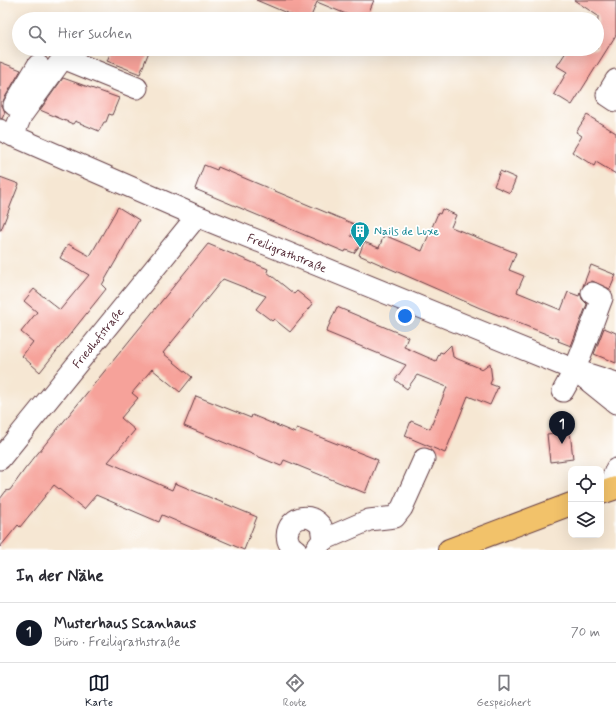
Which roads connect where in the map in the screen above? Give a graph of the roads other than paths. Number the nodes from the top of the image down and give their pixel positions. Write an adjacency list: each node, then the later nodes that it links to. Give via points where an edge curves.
1 (80, 56): 4 (street); 6 (street, via 63,58)
2 (38, 65): 6 (street, via 10,111)
3 (616, 80): 5 (street, via 607,95)
4 (137, 88)
5 (616, 101)
6 (5, 132): 7 (street, Freiligrathstraße)
7 (197, 216): 9 (street, Freiligrathstraße); 13 (street, Friedhofstraße)
8 (592, 293): 9 (street, via 602,298)
9 (575, 370): 10 (street, Freiligrathstraße); 11 (street); 12 (street, Freiligrathstraße)
10 (616, 383)
11 (564, 390)
12 (616, 403)
13 (0, 459)
14 (424, 459): 18 (street, via 402,508 395,517 369,520)
15 (616, 469): 16 (street)
16 (608, 490)
17 (568, 505): 20 (main road)
18 (319, 545): 19 (street, via 323,533 317,521 305,517 298,518 288,529 289,543)
19 (294, 550)
20 (449, 550)

